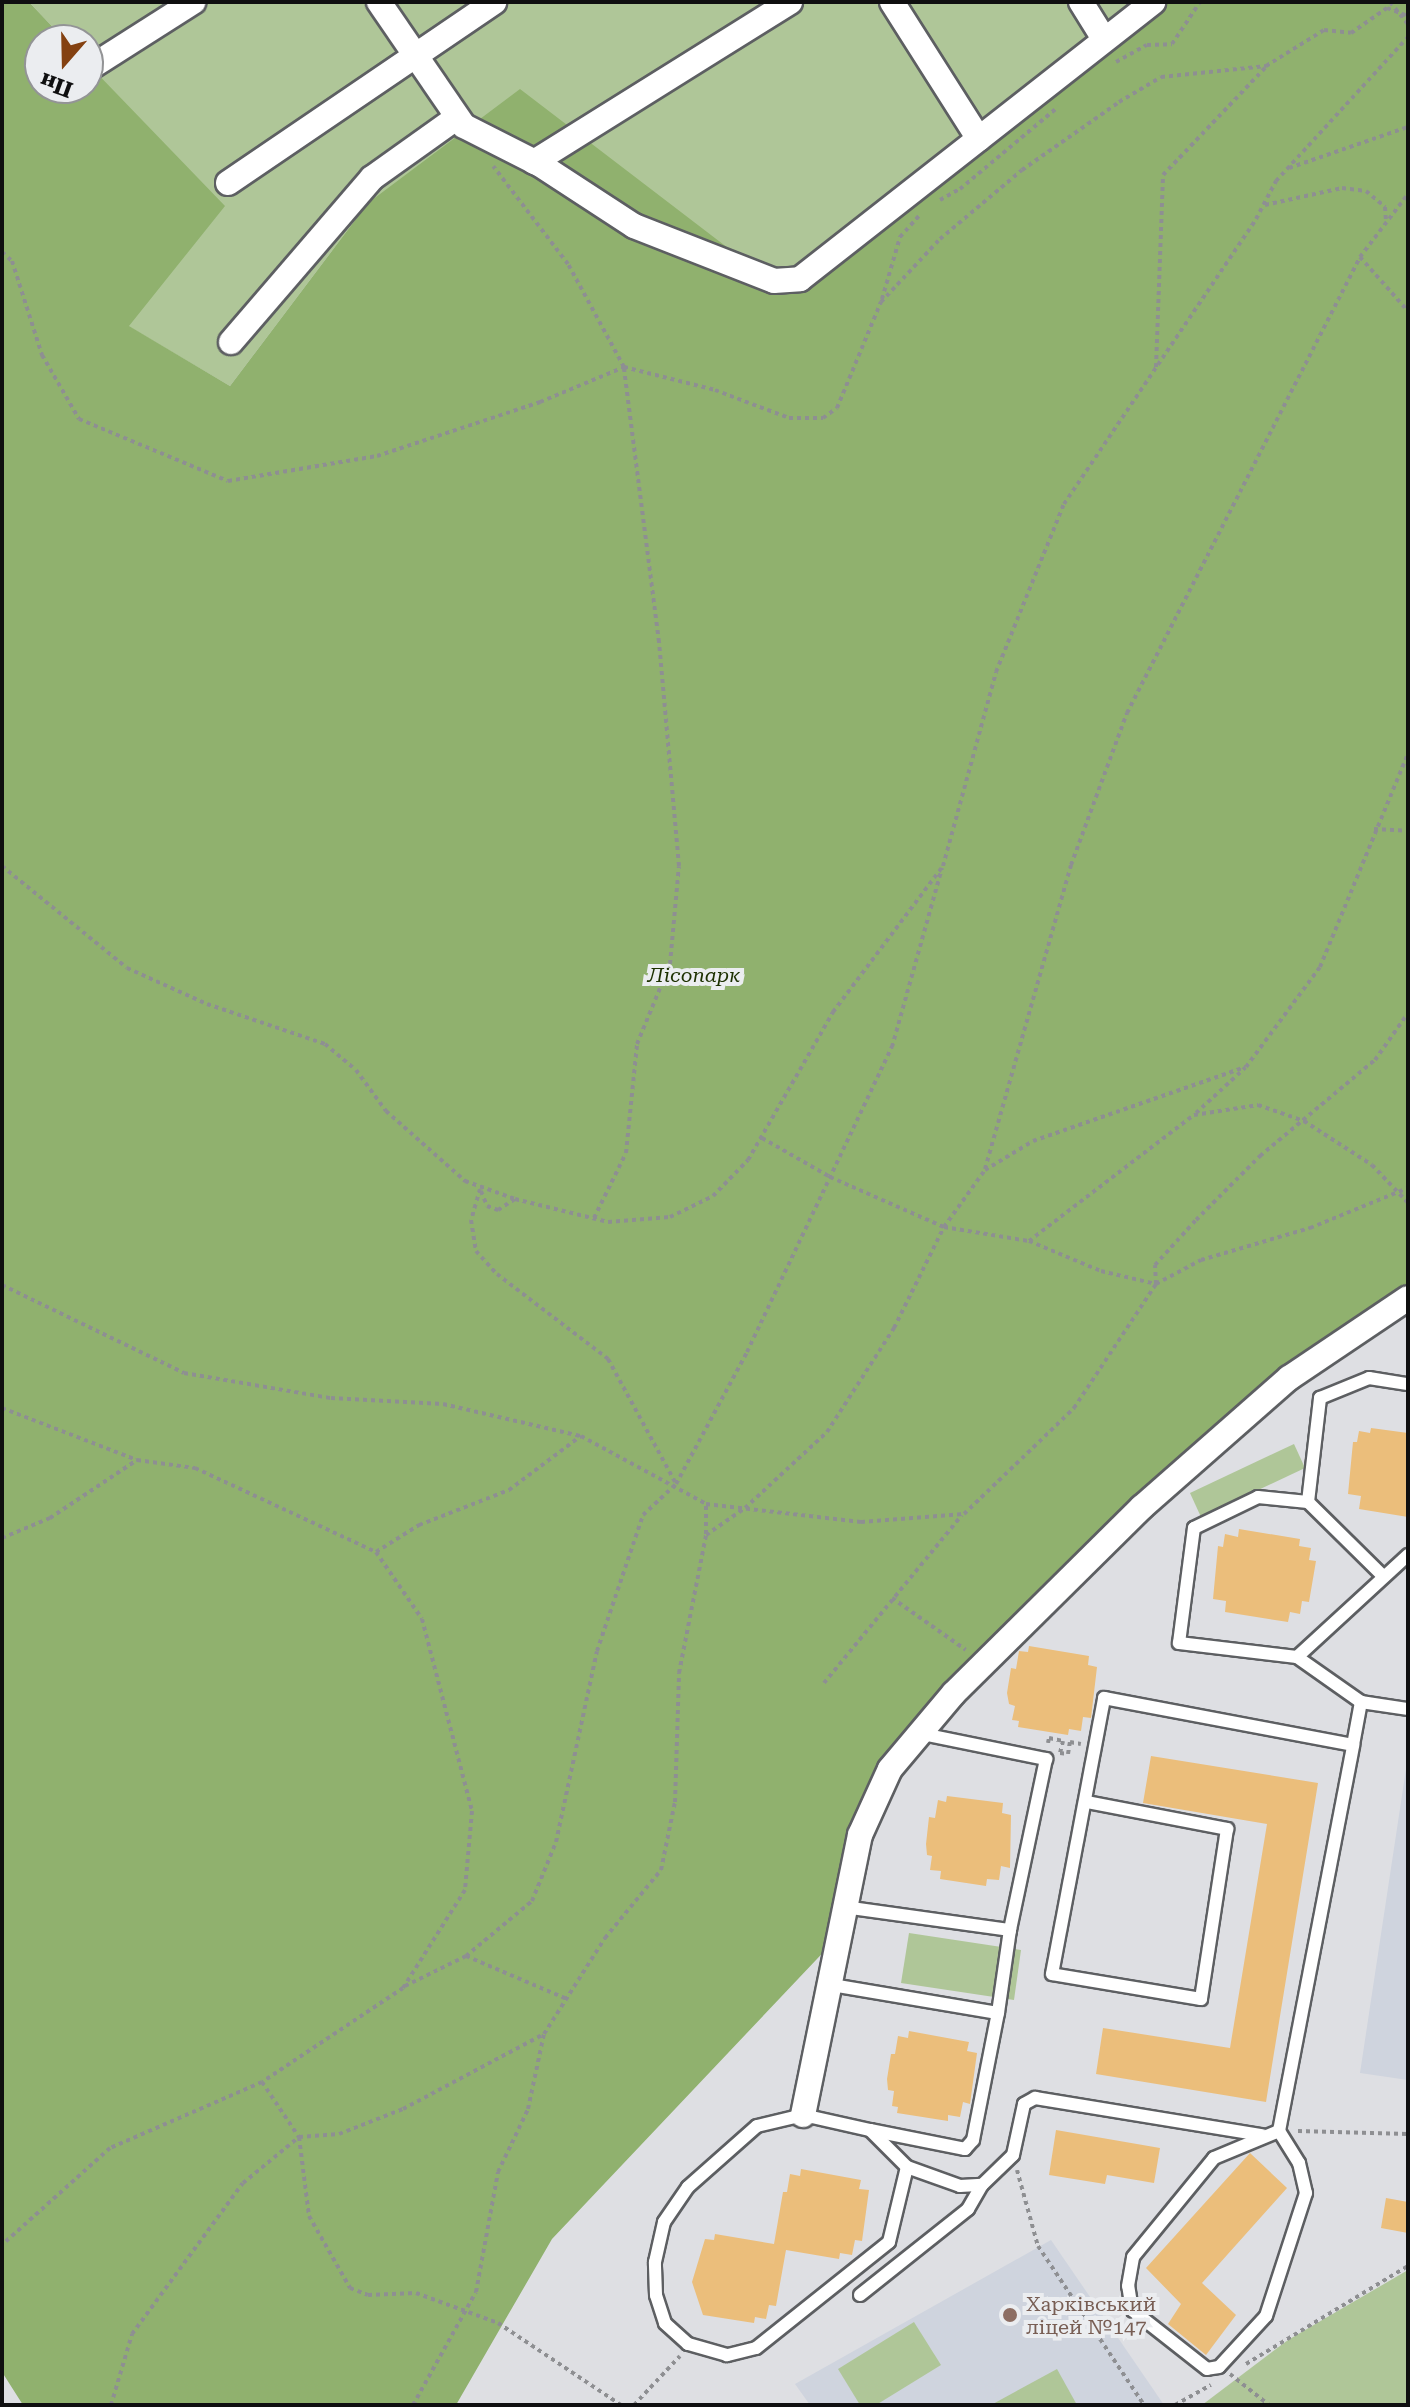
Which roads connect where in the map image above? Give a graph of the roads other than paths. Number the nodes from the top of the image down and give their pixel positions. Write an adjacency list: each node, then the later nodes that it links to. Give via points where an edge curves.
1 (193, 2): 10 (street)
2 (379, 2): 9 (street)
3 (494, 2): 9 (street)
4 (790, 2): 13 (street)
5 (892, 2): 12 (street)
6 (1081, 2): 8 (street)
7 (1153, 2): 8 (street)
8 (1104, 39): 12 (street)
9 (416, 57): 11 (street); 14 (street)
10 (104, 59)
11 (456, 118): 13 (street); 15 (street, via 372,178)
12 (979, 139): 13 (street, via 800,279 774,281 634,226)
13 (534, 162)
14 (228, 183)
15 (231, 342)
16 (1408, 1298): 24 (street, via 1289,1378 1142,1507)
17 (1408, 1384): 18 (lane, via 1369,1378 1320,1398)
18 (1308, 1502): 20 (lane); 21 (lane, via 1258,1497 1194,1528 1179,1643)
19 (1408, 1555): 20 (lane)
20 (1383, 1576): 21 (lane)
21 (1297, 1657): 22 (lane)
22 (1361, 1702): 23 (lane); 25 (lane)
23 (1408, 1709)
24 (918, 1733): 27 (street, via 873,1801); 28 (lane, via 1046,1759)
25 (1353, 1745): 26 (lane, via 1104,1698); 33 (lane)
26 (1087, 1802): 26 (lane, via 1227,1829 1201,1999 1052,1974)
27 (845, 1907): 28 (lane); 29 (street)
28 (1010, 1930): 30 (lane)
29 (832, 1985): 30 (lane); 31 (street)
30 (998, 2013): 32 (lane, via 973,2140 965,2149)
31 (803, 2115): 32 (lane); 35 (lane, via 757,2126 688,2187 664,2222 655,2262 656,2295 665,2323 688,2344 727,2355 756,2348 889,2242)
32 (870, 2130): 35 (lane)
33 (1279, 2131): 34 (lane); 34 (lane, via 1299,2163 1306,2193 1266,2316 1219,2367 1207,2369 1132,2310 1128,2286 1133,2257 1214,2158)
34 (1262, 2135): 36 (lane, via 1035,2098 1024,2104 1013,2155)
35 (907, 2167): 36 (lane, via 960,2186)
36 (982, 2185): 37 (lane, via 968,2209)
37 (860, 2295)

